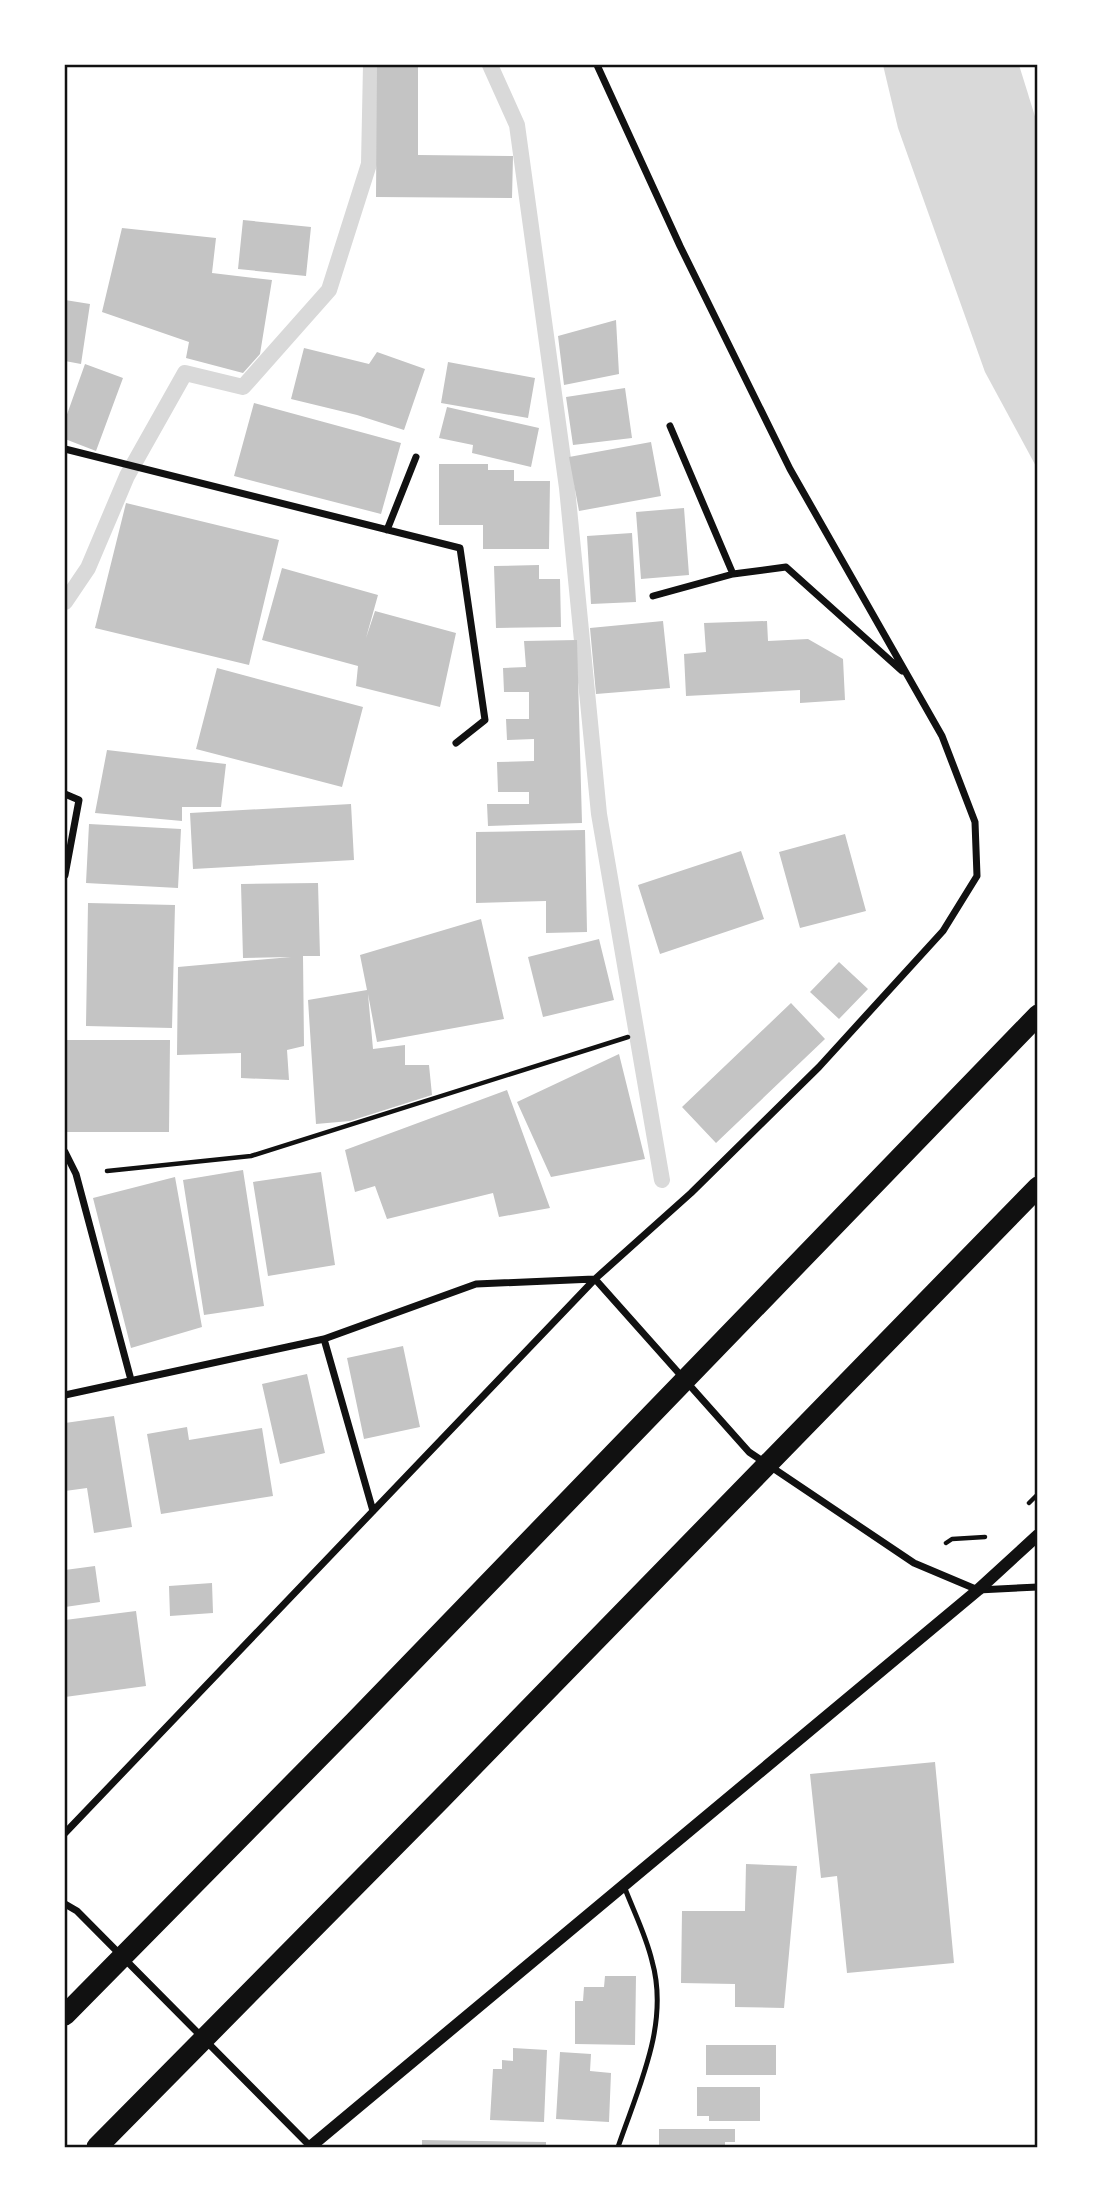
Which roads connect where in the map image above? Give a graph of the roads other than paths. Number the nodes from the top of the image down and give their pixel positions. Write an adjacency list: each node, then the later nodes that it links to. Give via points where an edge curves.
1 (597, 65): 8 (street, via 790,469)
2 (670, 426): 6 (street)
3 (65, 449): 5 (street)
4 (416, 457): 5 (street)
5 (387, 530): 9 (street, via 460,548 485,720)
6 (733, 574): 7 (street); 8 (street, via 786,567)
7 (653, 596)
8 (907, 676): 15 (street, via 942,736 975,822 977,876 943,931 819,1067 691,1193)
9 (456, 743)
10 (65, 794): 11 (street, via 79,800)
11 (65, 875)
12 (1038, 1015): 26 (highway, via 365,1712)
13 (65, 1152): 17 (street, via 76,1174)
14 (1038, 1186): 27 (highway)
15 (595, 1279): 16 (street, via 476,1284); 19 (street); 22 (street, via 749,1452 914,1563)
16 (324, 1339): 17 (street); 19 (street)
17 (131, 1381): 18 (street)
18 (65, 1395)
19 (373, 1511): 23 (street)
20 (1038, 1535): 22 (street)
21 (1038, 1587): 22 (street)
22 (978, 1590): 24 (street)
23 (65, 1833)
24 (624, 1885): 28 (street); 29 (lane, via 653,1961 658,1995 654,2040)
25 (65, 1905): 28 (street, via 77,1911)
26 (65, 2015)
27 (97, 2147)
28 (311, 2147)
29 (618, 2147)

